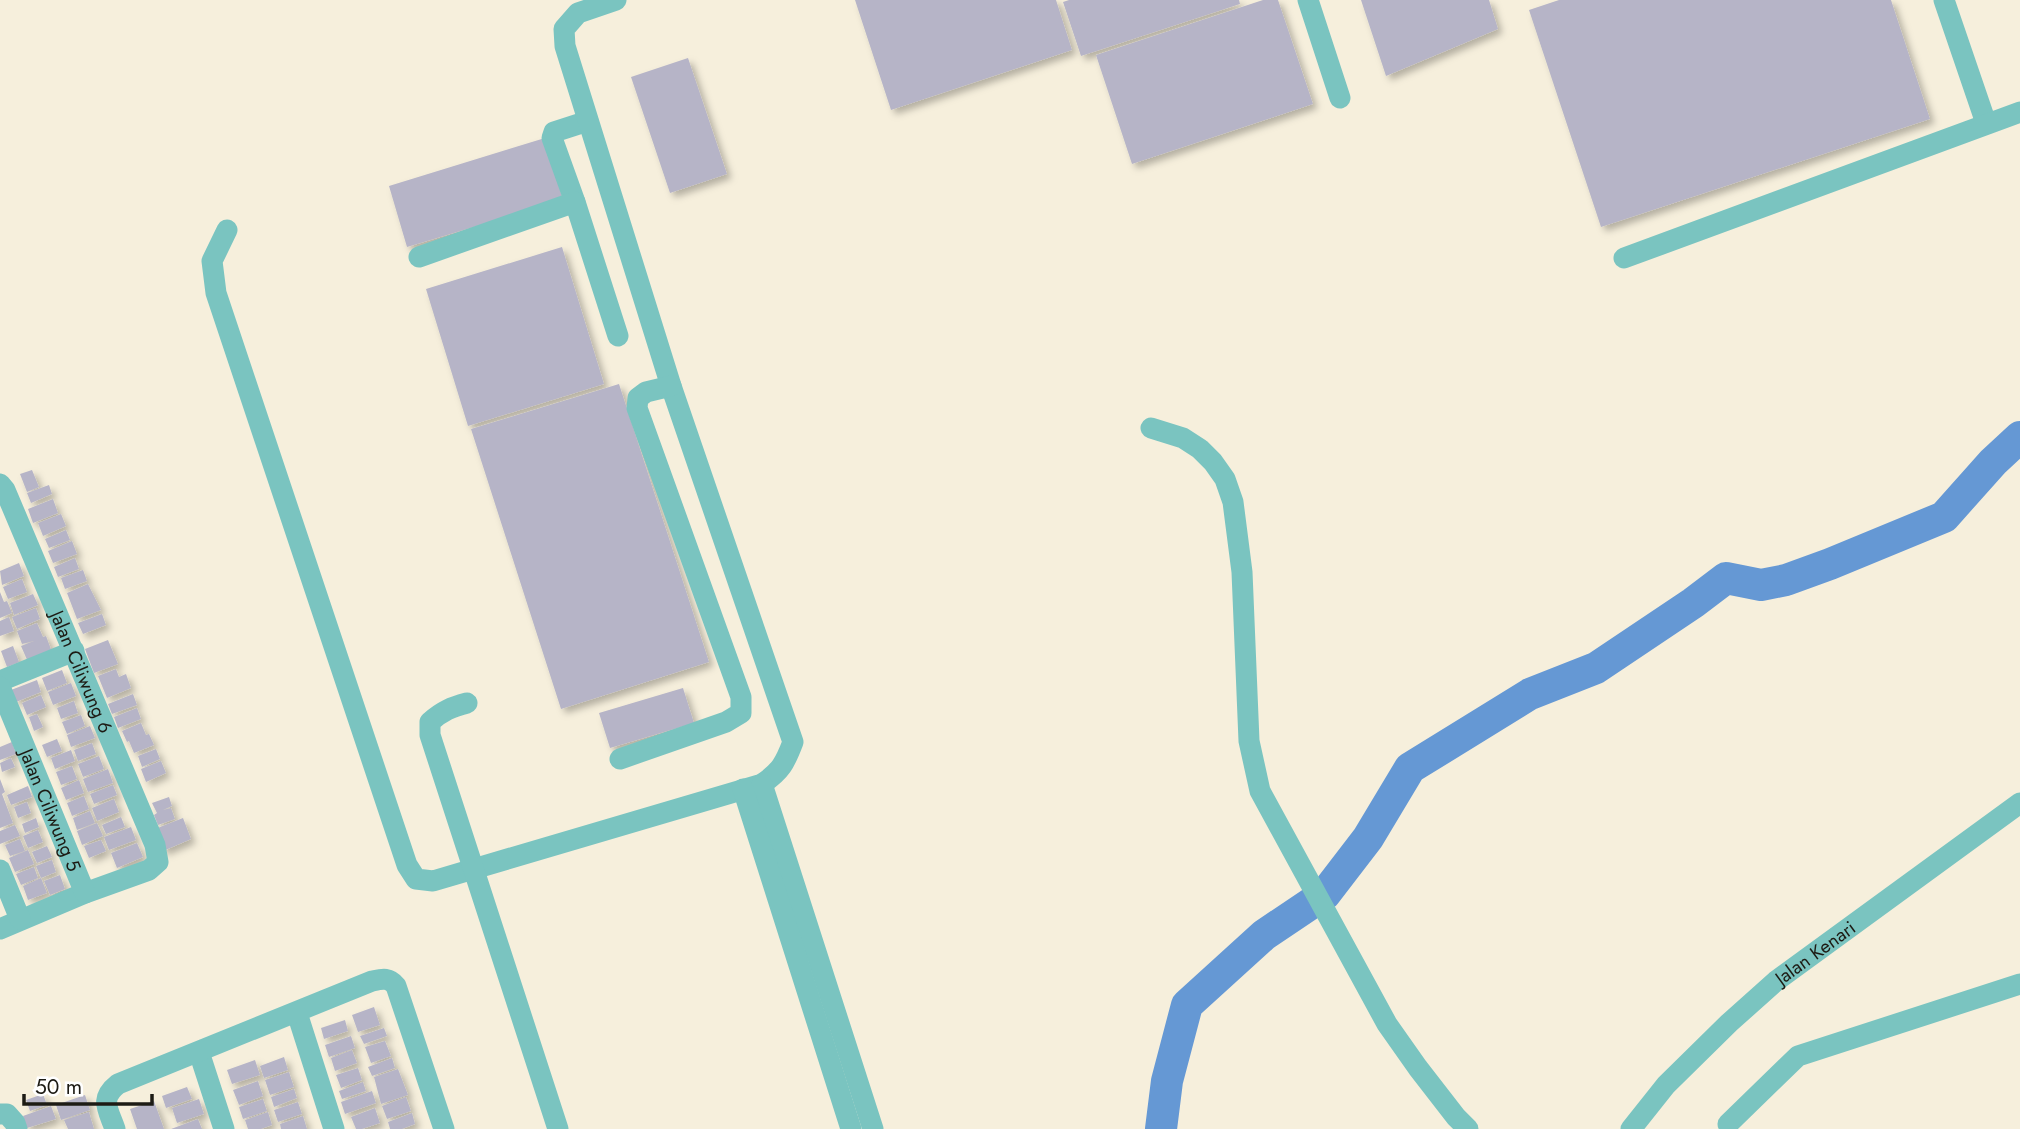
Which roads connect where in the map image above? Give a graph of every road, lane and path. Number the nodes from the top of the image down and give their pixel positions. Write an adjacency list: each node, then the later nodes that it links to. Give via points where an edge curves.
1 (616, 0): 6 (street, via 578,13 564,29)
2 (1308, 0): 4 (street)
3 (1944, 0): 7 (street)
4 (1340, 98)
5 (2020, 112): 7 (street)
6 (588, 121): 8 (street, via 554,132 552,138); 13 (street)
7 (1986, 123): 11 (street)
8 (575, 202): 10 (street); 12 (street)
9 (227, 230): 30 (street, via 212,261 216,293 407,865 416,879 433,881)
10 (419, 257)
11 (1624, 258)
12 (618, 336)
13 (671, 386): 16 (street); 17 (street, via 646,392 638,398 637,408)
14 (1151, 428): 45 (street, via 1200,449 1225,479 1233,502 1242,572 1249,741 1260,791 1387,1024)
15 (0, 484): 21 (street, Jalan Ciliwung 6)
16 (711, 502): 17 (street); 18 (street)
17 (675, 514): 19 (street)
18 (733, 569): 19 (street); 20 (street)
19 (699, 581): 22 (street)
20 (759, 643): 22 (street); 27 (street, via 793,741 775,775)
21 (74, 651): 23 (street); 31 (street, Jalan Ciliwung 6, via 155,845 158,862 149,870)
22 (725, 655): 26 (street, via 741,697 741,713)
23 (0, 681)
24 (0, 687): 31 (street, Jalan Ciliwung 5)
25 (467, 703): 30 (street, via 439,713 430,722 430,735)
26 (620, 759)
27 (752, 787): 30 (street); 43 (street); 44 (street)
28 (2020, 803): 46 (street, Jalan Kenari, via 1776,981 1666,1085)
29 (0, 870): 32 (street)
30 (473, 870): 42 (street)
31 (85, 893): 32 (street)
32 (20, 919): 33 (street)
33 (0, 929)
34 (2020, 984): 37 (street, via 1798,1056)
35 (297, 1013): 36 (street); 40 (street); 41 (street, via 372,981 392,981)
36 (199, 1052): 38 (street, via 118,1084 109,1092 106,1101); 39 (street)
37 (1728, 1125)
38 (115, 1129)
39 (224, 1129)
40 (334, 1129)
41 (444, 1129)
42 (558, 1129)
43 (851, 1129)
44 (873, 1129)
45 (1468, 1129)
46 (1630, 1129)

